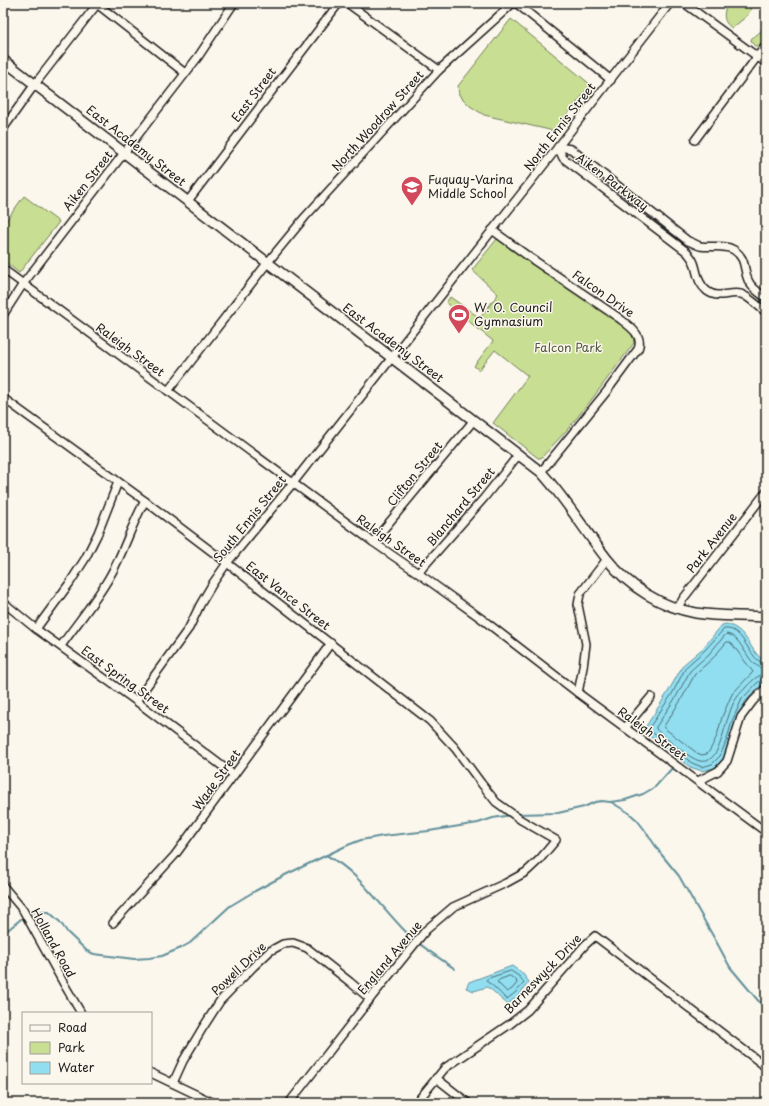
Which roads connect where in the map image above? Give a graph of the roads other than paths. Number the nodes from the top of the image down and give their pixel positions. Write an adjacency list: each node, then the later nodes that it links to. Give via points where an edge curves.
1 (234, 3): 14 (street, Aiken Street)
2 (339, 3): 21 (street, East Street)
3 (347, 3): 13 (street)
4 (513, 3): 13 (street, North Woodrow Street)
5 (516, 3): 15 (street)
6 (670, 3): 15 (street, North Ennis Street)
7 (684, 3): 10 (street)
8 (98, 4): 14 (street); 16 (street)
9 (766, 45): 10 (street)
10 (757, 57): 12 (street); 18 (street)
11 (3, 60): 16 (street, East Academy Street)
12 (766, 63)
13 (439, 70): 25 (street, North Woodrow Street)
14 (185, 73): 20 (street, Aiken Street)
15 (611, 80): 19 (street, North Ennis Street)
16 (35, 84): 17 (street); 20 (street, East Academy Street)
17 (3, 129)
18 (695, 140)
19 (558, 147): 22 (street, North Ennis Street); 23 (street, Aiken Parkway, via 571,149 688,241); 24 (street, Aiken Parkway, via 563,158)
20 (124, 152): 21 (street, East Academy Street); 27 (street, Aiken Street)
21 (188, 201): 25 (street, East Academy Street)
22 (492, 230): 33 (street, North Ennis Street); 38 (street, Falcon Drive, via 619,318 632,328 640,342 638,349 621,372)
23 (693, 242): 24 (street); 28 (street, Aiken Parkway, via 700,246 725,247 740,255)
24 (686, 252): 29 (street, Aiken Parkway, via 692,258 697,275 706,290 713,294 736,293)
25 (268, 262): 33 (street, East Academy Street); 34 (street, North Woodrow Street)
26 (3, 270): 27 (street, Raleigh Street)
27 (23, 284): 32 (street, Aiken Street); 34 (street, Raleigh Street)
28 (753, 287): 29 (street); 30 (street, Aiken Parkway)
29 (746, 296): 31 (street)
30 (766, 298)
31 (766, 312)
32 (3, 314)
33 (392, 357): 36 (street, East Academy Street); 40 (street, South Ennis Street)
34 (168, 391): 40 (street, Raleigh Street)
35 (3, 398): 39 (street, East Vance Street)
36 (474, 420): 37 (street, East Academy Street); 43 (street, Clifton Street)
37 (519, 454): 38 (street, East Academy Street); 46 (street, Blanchard Street)
38 (541, 472): 44 (street, East Academy Street, via 558,491)
39 (118, 482): 42 (street, East Vance Street); 50 (street, via 85,559)
40 (293, 483): 43 (street, Raleigh Street); 45 (street, South Ennis Street)
41 (766, 492): 48 (street, Park Avenue)
42 (145, 501): 45 (street, East Vance Street); 52 (street, via 110,576)
43 (373, 542): 46 (street, Raleigh Street)
44 (607, 559): 48 (street, East Academy Street, via 638,588); 54 (street, via 580,594 578,605 586,644)
45 (228, 563): 51 (street, East Vance Street); 56 (street, South Ennis Street, via 200,605 189,628)
46 (418, 573): 54 (street, Raleigh Street)
47 (3, 602): 50 (street, East Spring Street)
48 (677, 609): 49 (street, East Academy Street, via 711,615)
49 (766, 617)
50 (36, 629): 52 (street, East Spring Street)
51 (331, 643): 58 (street, Wade Street); 60 (street, East Vance Street, via 430,721 455,748 496,802)
52 (60, 646): 56 (street, East Spring Street)
53 (766, 688): 59 (street, via 741,717 727,761 718,771)
54 (578, 693): 57 (street, Raleigh Street)
55 (650, 697): 57 (street)
56 (136, 701): 58 (street, East Spring Street)
57 (625, 728): 59 (street, Raleigh Street)
58 (234, 775): 63 (street, Wade Street, via 175,855)
59 (698, 781): 61 (street, Raleigh Street)
60 (541, 831): 64 (street, England Avenue, via 556,840 540,859 526,872 453,907 426,930)
61 (766, 831)
62 (3, 886): 65 (street, Holland Road, via 23,910)
63 (113, 923)
64 (370, 999): 69 (street, Powell Drive, via 307,948 293,943 283,944 270,951 220,1001 183,1061); 71 (street, England Avenue)
65 (80, 1012)
66 (766, 1068): 68 (street, Barneswyck Drive, via 595,936 528,1010 445,1068)
67 (152, 1073): 69 (street)
68 (436, 1078): 72 (street, Barneswyck Drive); 73 (street)
69 (173, 1083): 70 (street)
70 (214, 1103)
71 (289, 1103)
72 (416, 1103)
73 (468, 1103)

